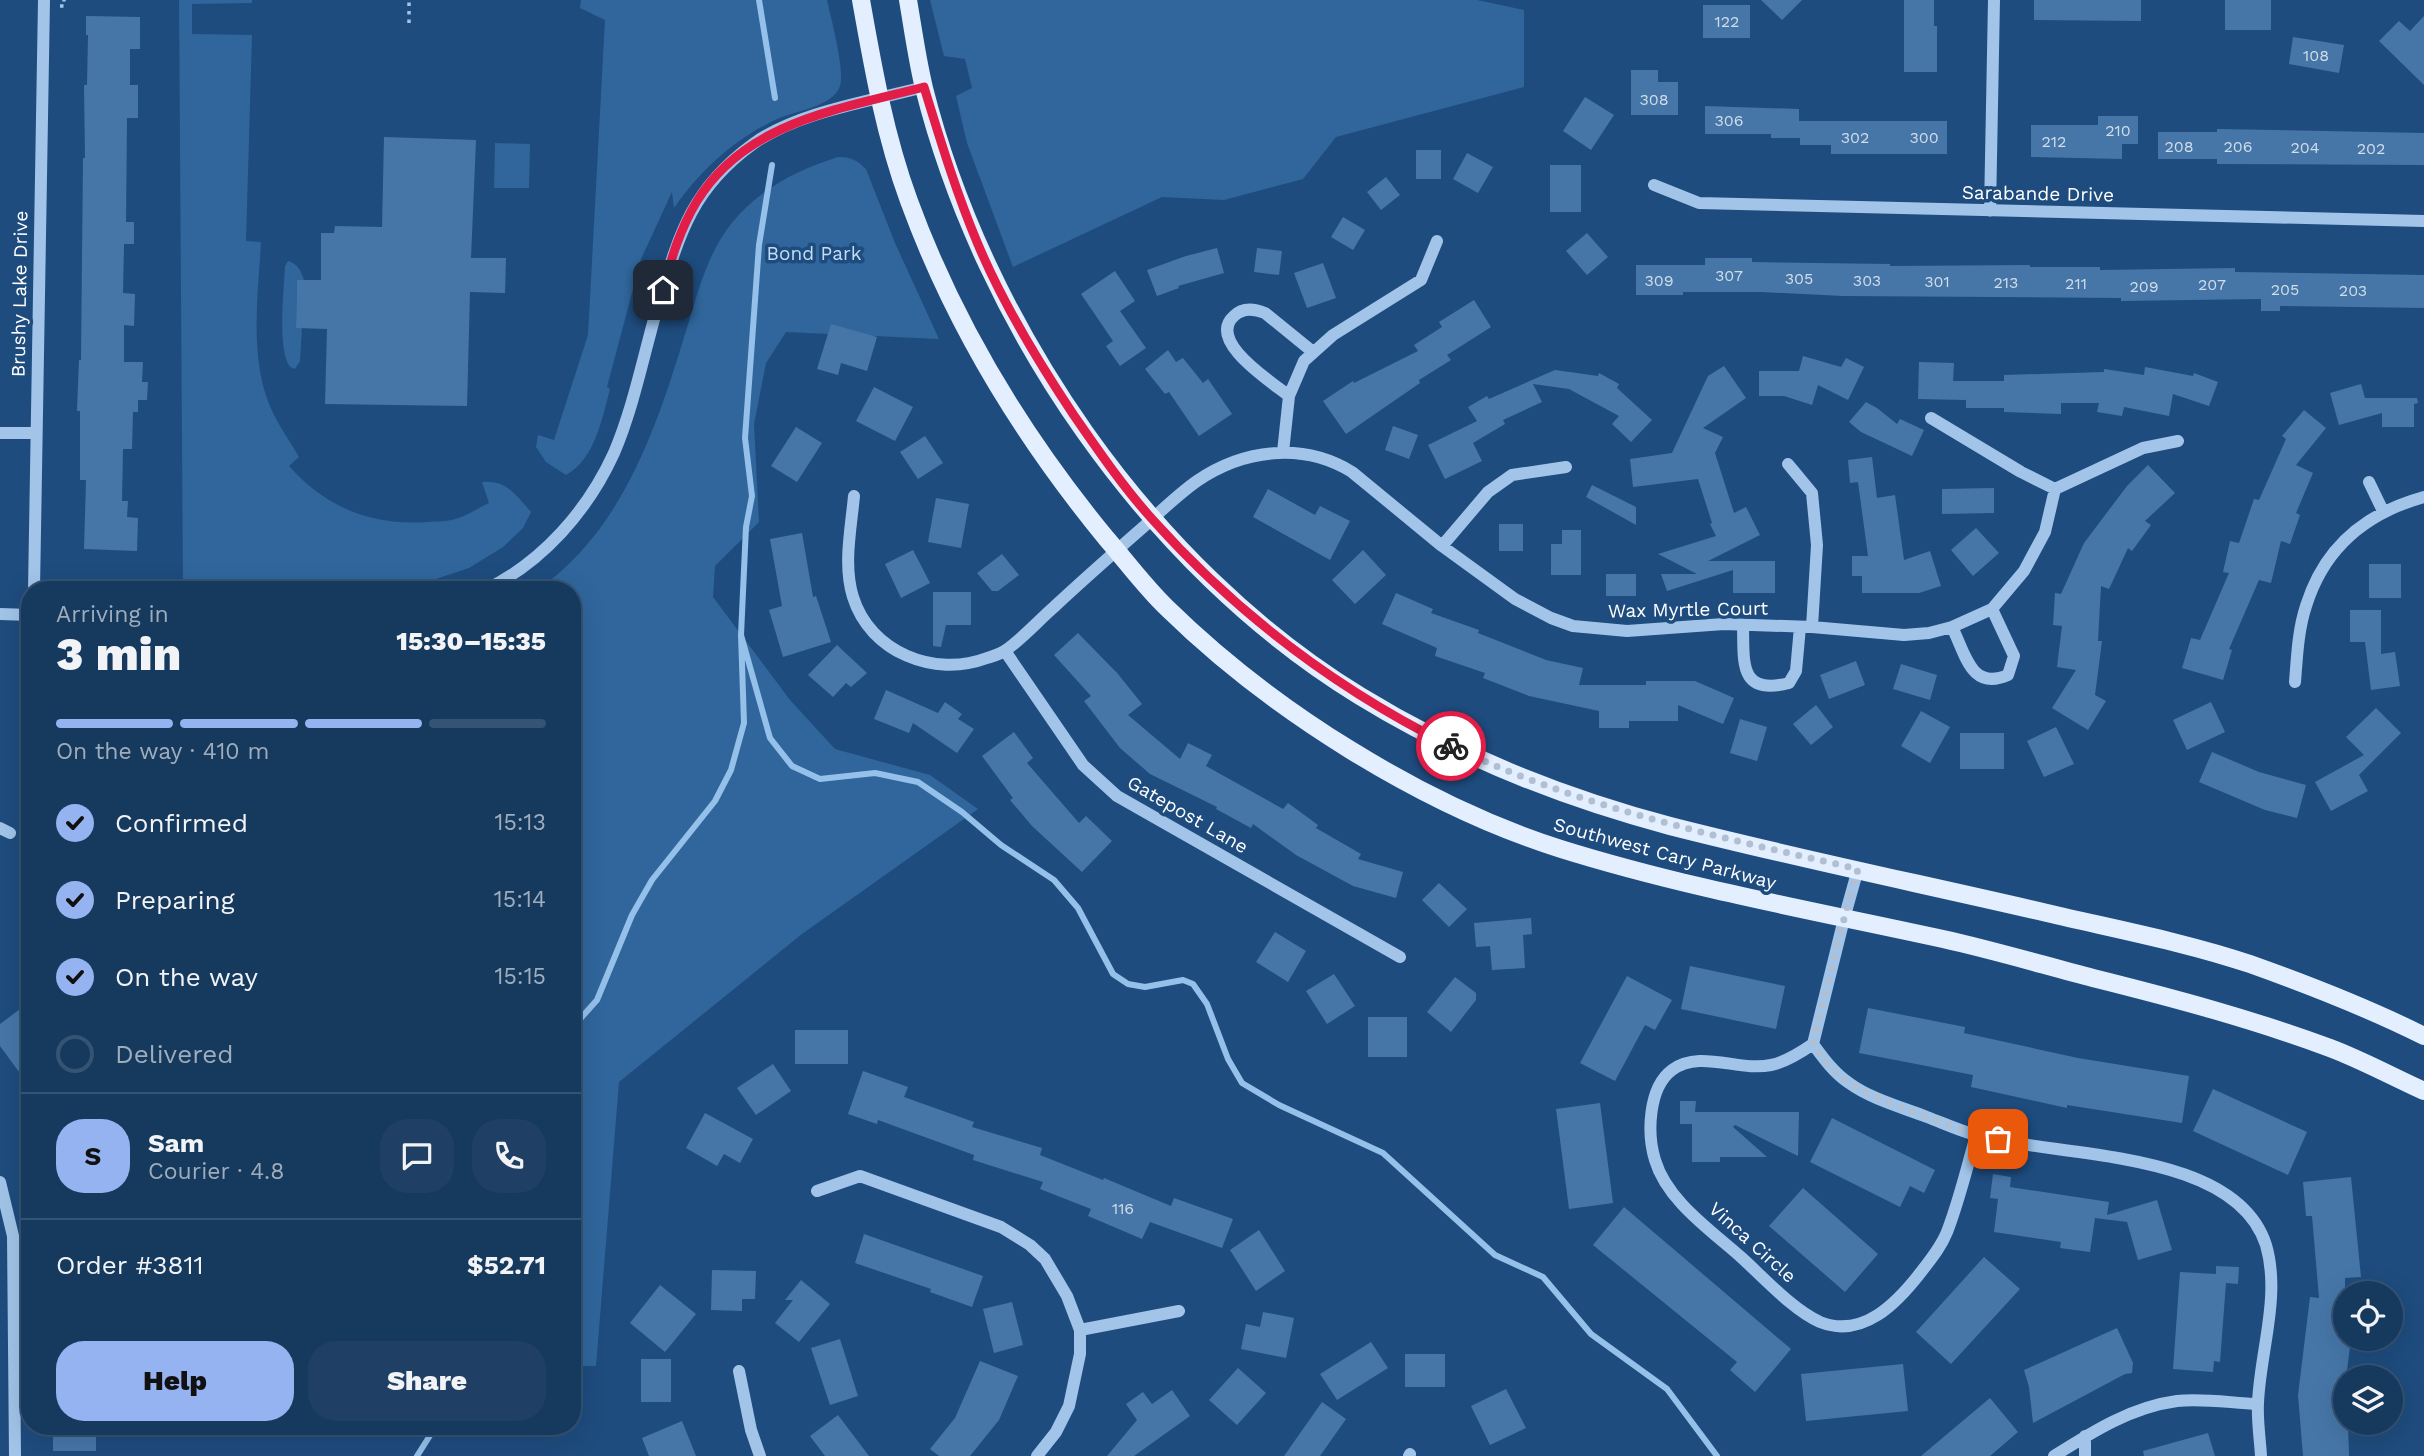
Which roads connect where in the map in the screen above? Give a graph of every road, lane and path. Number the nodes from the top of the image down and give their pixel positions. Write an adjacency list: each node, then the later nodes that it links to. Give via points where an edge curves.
1 (44, 0): 19 (street, Brushy Lake Drive)
2 (64, 0): 7 (path, via 64,6)
3 (409, 0): 8 (path)
4 (860, 0): 10 (main road, Southwest Cary Parkway)
5 (908, 0): 9 (main road, Southwest Cary Parkway)
6 (1994, 0): 12 (street)
7 (58, 7)
8 (409, 23)
9 (924, 87): 10 (street); 29 (main road, Southwest Cary Parkway, via 977,242 1002,296 1054,386)
10 (880, 99): 31 (main road, Southwest Cary Parkway, via 907,195 967,331 1035,444); 33 (street, via 806,118 768,134 712,181 676,245 632,398 597,487 545,549)
11 (1654, 185): 12 (street, Sarabande Drive, via 1699,203)
12 (1990, 211): 13 (street, Sarabande Drive)
13 (2424, 221)
14 (1437, 241): 15 (street, via 1421,280)
15 (1313, 352): 16 (street, via 1304,361); 16 (street, via 1256,310 1246,309 1227,326 1233,349)
16 (1289, 396): 21 (street)
17 (1931, 418): 25 (street)
18 (0, 433): 19 (street)
19 (36, 433): 32 (street, Brushy Lake Drive)
20 (2178, 441): 25 (street, via 2143,448)
21 (1283, 452): 29 (street, Wax Myrtle Court, via 1251,456 1221,467); 30 (street, Wax Myrtle Court, via 1340,464)
22 (1787, 464): 38 (street, via 1812,493 1817,545)
23 (1566, 467): 30 (street, via 1512,475 1488,492)
24 (2369, 482): 28 (street)
25 (2055, 489): 34 (street, Wax Myrtle Court, via 2036,551)
26 (854, 496): 40 (street, via 848,572 852,595 871,629 900,653 936,665 976,662)
27 (2424, 497): 28 (street)
28 (2383, 511): 41 (street, via 2353,533 2318,578 2306,606)
29 (1152, 519): 31 (street, Wax Myrtle Court); 42 (main road, Southwest Cary Parkway, via 1271,632 1356,694 1449,745 1575,797 1668,825)
30 (1442, 547): 37 (street, Wax Myrtle Court, via 1515,599 1573,626 1627,631)
31 (1116, 550): 40 (street, Wax Myrtle Court); 43 (main road, Southwest Cary Parkway, via 1164,606 1220,656 1325,733 1421,789 1556,847 1666,879)
32 (34, 581)
33 (501, 581)
34 (1992, 609): 39 (street, Wax Myrtle Court); 39 (street, via 2014,656 2008,675 1985,680 1974,673)
35 (0, 614): 36 (street)
36 (21, 615)
37 (1743, 625): 38 (street, Wax Myrtle Court); 38 (street, via 1744,669 1749,677 1772,687 1789,683 1796,671)
38 (1806, 627): 39 (street, Wax Myrtle Court, via 1904,635)
39 (1952, 627)
40 (1005, 651): 44 (street, Gatepost Lane, via 1083,765 1117,796)
41 (2295, 682)
42 (1858, 869): 43 (street); 45 (main road, Southwest Cary Parkway, via 2246,963)
43 (1844, 919): 46 (street); 47 (main road, Southwest Cary Parkway, via 1946,940 2235,1014 2336,1050)
44 (1400, 957)
45 (2424, 1037)
46 (1813, 1044): 48 (street, via 1829,1067 1850,1084); 48 (street, Vinca Circle, via 1769,1066 1708,1061 1671,1070 1654,1100 1651,1138 1665,1182 1685,1206 1786,1298 1819,1321 1858,1325 1883,1313 1904,1295 1947,1233)
47 (2424, 1091)
48 (1976, 1135): 54 (street, via 2154,1165 2191,1176 2237,1202 2264,1241 2270,1263 2272,1285)
49 (0, 1182): 56 (street, via 13,1236)
50 (817, 1191): 52 (street, via 860,1176 1001,1227 1045,1259)
51 (1179, 1311): 52 (street)
52 (1080, 1330): 58 (street, via 1069,1406)
53 (739, 1371): 57 (street)
54 (2258, 1404): 55 (street, via 2199,1400 2156,1405); 61 (street)
55 (2085, 1436): 59 (street); 60 (street)
56 (15, 1456)
57 (760, 1456)
58 (1037, 1456)
59 (2054, 1456)
60 (2085, 1456)
61 (2261, 1456)

